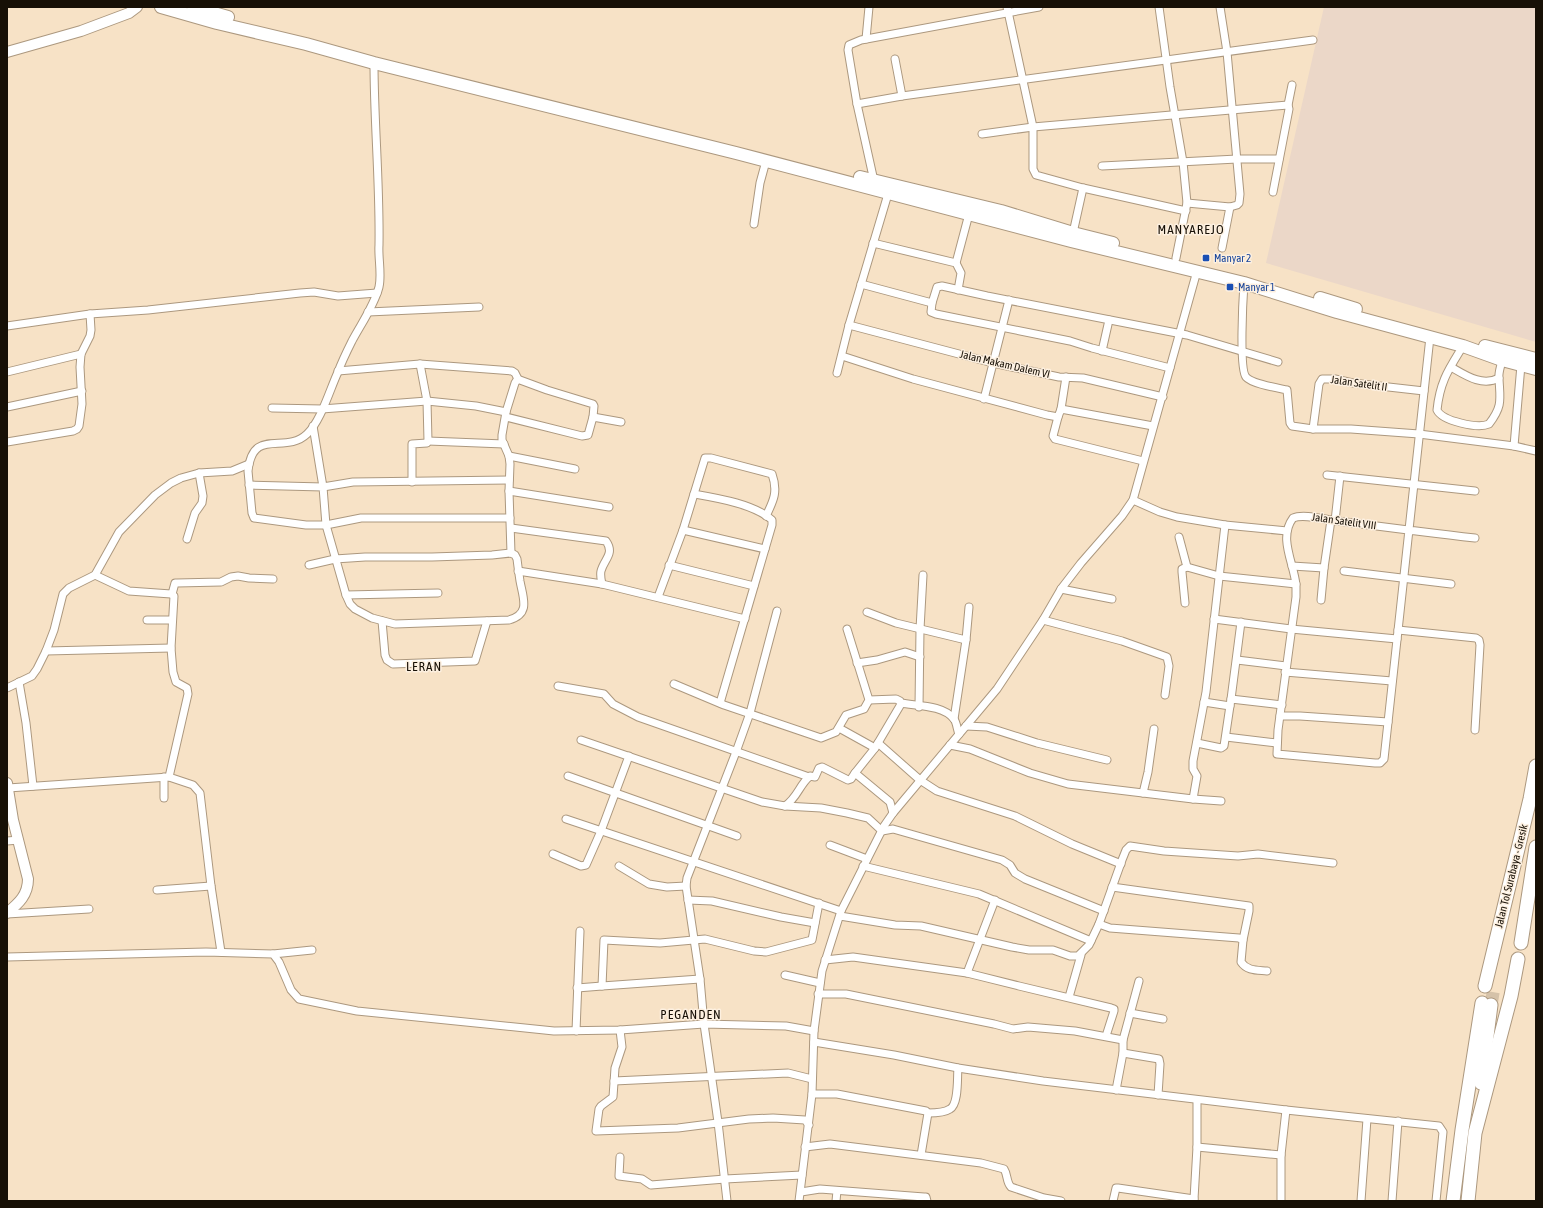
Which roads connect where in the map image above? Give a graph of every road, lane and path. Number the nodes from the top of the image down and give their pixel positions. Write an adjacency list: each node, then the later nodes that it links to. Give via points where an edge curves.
1 (137, 7): 11 (main road, via 82,31)
2 (161, 7): 15 (highway)
3 (193, 7): 25 (highway)
4 (869, 7): 9 (street)
5 (1039, 7): 8 (street)
6 (1159, 7): 14 (street)
7 (1220, 7): 12 (street)
8 (1007, 10): 9 (street); 16 (street)
9 (864, 39): 19 (street, via 853,42 848,50)
10 (1313, 40): 12 (street)
11 (7, 52)
12 (1227, 52): 14 (street); 21 (street)
13 (895, 59): 18 (street)
14 (1166, 61): 16 (street); 22 (street)
15 (374, 63): 25 (highway); 48 (street, via 380,275)
16 (1023, 80): 18 (street); 23 (street)
17 (1292, 85): 20 (street)
18 (902, 96): 19 (street)
19 (862, 103): 30 (street)
20 (1288, 105): 21 (street); 27 (street)
21 (1233, 109): 22 (street); 26 (street)
22 (1175, 115): 23 (street); 28 (street)
23 (1033, 127): 24 (street); 31 (street, via 1033,169 1036,175)
24 (982, 134)
25 (767, 158): 30 (highway); 33 (highway); 38 (street, via 760,183)
26 (1237, 159): 27 (street); 28 (street); 35 (street, via 1239,203)
27 (1279, 159): 32 (street)
28 (1183, 162): 29 (street); 34 (street)
29 (1102, 166)
30 (874, 181): 39 (highway)
31 (1083, 188): 36 (street); 39 (street)
32 (1273, 192)
33 (888, 194): 37 (highway); 40 (street)
34 (1187, 203): 35 (street); 36 (street)
35 (1230, 207): 41 (street)
36 (1186, 211): 42 (street)
37 (969, 214): 43 (street); 44 (highway)
38 (754, 224)
39 (1074, 227): 42 (highway)
40 (873, 243): 43 (street); 46 (street)
41 (1222, 248)
42 (1176, 258): 65 (highway, via 1416,326 1430,333)
43 (956, 263): 47 (street, via 961,273)
44 (1197, 271): 45 (highway); 58 (street)
45 (1244, 282): 59 (highway, via 1344,314); 62 (street)
46 (861, 284): 50 (street); 56 (street)
47 (958, 290): 49 (street); 50 (street, via 938,286)
48 (377, 293): 52 (street); 53 (street, via 338,296 314,292 300,293)
49 (1009, 300): 54 (street); 57 (street)
50 (932, 303): 57 (street, via 932,312)
51 (479, 307): 52 (street)
52 (368, 312): 74 (street)
53 (90, 314): 55 (street); 63 (street, via 90,336)
54 (1110, 320): 58 (street); 61 (street)
55 (7, 326)
56 (849, 326): 64 (street); 68 (street, Jalan Makam Dalem VI)
57 (1001, 328): 61 (street, via 1058,338); 68 (street)
58 (1179, 334): 62 (street); 72 (street)
59 (1430, 337): 60 (highway); 81 (street)
60 (1463, 346): 66 (highway); 71 (street)
61 (1102, 351): 72 (street)
62 (1242, 352): 67 (street); 95 (street, via 1245,377 1287,390 1290,425)
63 (80, 354): 75 (street); 80 (street)
64 (842, 356): 76 (street); 83 (street)
65 (1536, 359)
66 (1502, 360): 70 (highway); 78 (street)
67 (1278, 362)
68 (993, 363): 77 (street, Jalan Makam Dalem VI); 83 (street)
69 (420, 364): 74 (street); 79 (street, via 512,371); 84 (street)
70 (1521, 365): 73 (highway); 100 (street)
71 (1451, 367): 78 (street, via 1472,378 1487,381); 78 (street, via 1441,388 1437,410 1442,416 1458,422 1478,426 1489,424 1499,408)
72 (1170, 368): 82 (street)
73 (1536, 368)
74 (338, 371): 87 (street)
75 (7, 372)
76 (837, 373)
77 (1066, 377): 82 (street, Jalan Makam Dalem VI, via 1083,378); 88 (street)
78 (1499, 378)
79 (518, 380): 89 (street, via 514,383); 90 (street, via 593,404)
80 (82, 390): 85 (street); 98 (street, via 77,429)
81 (1424, 391): 95 (street, Jalan Satelit II, via 1322,379 1319,384); 96 (street)
82 (1163, 397): 94 (street)
83 (984, 398): 91 (street)
84 (427, 401): 87 (street); 89 (street, via 476,406); 97 (street)
85 (7, 407)
86 (272, 408): 87 (street)
87 (322, 409): 93 (street)
88 (1060, 410): 91 (street); 94 (street)
89 (506, 414): 90 (street, via 582,436 588,435); 99 (street, via 502,435)
90 (593, 417): 92 (street)
91 (1058, 417): 103 (street, via 1053,436 1055,439)
92 (621, 422)
93 (313, 426): 104 (street, via 308,434 299,440 258,447); 113 (street)
94 (1153, 426): 103 (street)
95 (1313, 429): 96 (street, via 1358,429)
96 (1419, 434): 100 (street); 111 (street)
97 (428, 441): 99 (street); 110 (street, via 412,444)
98 (7, 442)
99 (504, 444): 102 (street)
100 (1514, 446): 101 (street)
101 (1536, 451)
102 (509, 456): 105 (street); 109 (street)
103 (1143, 461): 117 (street)
104 (249, 464): 106 (street, via 232,471); 112 (street)
105 (575, 469)
106 (199, 473): 130 (street, via 202,503 194,513); 142 (street, via 171,483 125,524)
107 (1327, 475): 108 (street)
108 (1340, 476): 111 (street); 121 (street)
109 (509, 480): 110 (street); 114 (street)
110 (412, 482): 113 (street, via 353,482)
111 (1413, 484): 115 (street); 127 (street)
112 (249, 485): 113 (street); 122 (street, via 254,518)
113 (323, 487): 122 (street)
114 (509, 491): 118 (street); 120 (street)
115 (1475, 491)
116 (694, 494): 119 (street, via 740,504); 119 (street, via 707,457 771,473 775,497); 125 (street)
117 (1133, 500): 123 (street, via 1177,517); 150 (street)
118 (609, 507)
119 (766, 516): 131 (street, via 772,520 772,525)
120 (510, 518): 122 (street, via 361,518); 124 (street)
121 (1333, 521): 126 (street, Jalan Satelit VIII, via 1297,516 1290,522); 127 (street, Jalan Satelit VIII); 138 (street)
122 (326, 525): 133 (street)
123 (1225, 525): 126 (street); 143 (street)
124 (511, 528): 132 (street); 146 (street, via 606,541 610,551 600,572)
125 (683, 530): 131 (street); 134 (street)
126 (1287, 530): 136 (street)
127 (1409, 530): 129 (street, Jalan Satelit VIII); 144 (street)
128 (1179, 537): 137 (street)
129 (1475, 538)
130 (187, 539)
131 (765, 548): 149 (street)
132 (511, 553): 133 (street); 139 (street, via 516,557)
133 (335, 559): 135 (street); 153 (street)
134 (669, 565): 149 (street); 154 (street)
135 (309, 566)
136 (1292, 566): 138 (street); 147 (street)
137 (1187, 567): 143 (street); 157 (street, via 1182,569)
138 (1324, 568): 156 (street)
139 (518, 570): 146 (street); 167 (street, via 524,600 521,613 514,619)
140 (1344, 571): 144 (street)
141 (923, 574): 170 (street)
142 (95, 575): 152 (street, via 129,591); 176 (street, via 69,588 63,594)
143 (1219, 576): 147 (street); 162 (street)
144 (1403, 578): 148 (street); 172 (street)
145 (273, 579): 152 (street, via 231,576 221,582 177,582)
146 (602, 584): 154 (street)
147 (1296, 584): 171 (street)
148 (1451, 584)
149 (754, 586): 161 (street)
150 (1061, 589): 155 (street); 165 (street)
151 (438, 593): 153 (street)
152 (172, 594): 164 (street, via 175,599)
153 (346, 595): 166 (street, via 350,604 361,613)
154 (658, 597): 161 (street)
155 (1112, 599)
156 (1321, 600)
157 (1186, 603)
158 (969, 607): 174 (street)
159 (778, 610): 194 (street)
160 (867, 612): 170 (street)
161 (745, 619): 190 (street)
162 (1214, 619): 168 (street); 188 (street)
163 (147, 620): 164 (street)
164 (172, 620): 175 (street)
165 (1043, 620): 186 (street, via 1122,641 1167,657 1169,666); 198 (street, via 997,689)
166 (382, 621): 167 (street, via 395,624); 167 (street, via 384,655 394,664 475,661)
167 (487, 621)
168 (1241, 622): 171 (street); 178 (street)
169 (847, 629): 179 (street)
170 (920, 629): 174 (street); 177 (street)
171 (1291, 629): 173 (street); 180 (street)
172 (1398, 630): 173 (street); 201 (street, via 1479,640)
173 (1397, 639): 181 (street)
174 (966, 640): 196 (street)
175 (172, 648): 176 (street); 215 (street, via 175,679 187,688 188,694)
176 (46, 651): 182 (street, via 35,673)
177 (920, 657): 179 (street, via 905,652); 193 (street)
178 (1237, 660): 180 (street); 189 (street)
179 (857, 663): 187 (street)
180 (1286, 669): 181 (street); 192 (street)
181 (1392, 681): 197 (street)
182 (19, 682): 185 (street); 219 (street)
183 (674, 684): 190 (street)
184 (558, 686): 209 (street, via 604,694 613,704 638,717)
185 (7, 688)
186 (1165, 695)
187 (869, 700): 191 (street, via 896,699); 199 (street, via 864,709 846,715)
188 (1204, 702): 189 (street); 205 (street)
189 (1231, 702): 192 (street); 203 (street)
190 (720, 703): 194 (street)
191 (901, 703): 193 (street); 208 (street)
192 (1282, 705): 195 (street)
193 (919, 707): 196 (street, via 936,708)
194 (750, 713): 199 (street, via 821,738); 209 (street)
195 (1280, 716): 197 (street); 206 (street)
196 (954, 720): 202 (street)
197 (1388, 722): 206 (street, via 1385,755 1380,763 1281,755 1276,753)
198 (966, 726): 202 (street); 211 (street, via 987,727 1037,743)
199 (839, 728): 208 (street)
200 (1154, 728): 223 (street)
201 (1475, 730)
202 (959, 734): 207 (street)
203 (1226, 737): 205 (street, via 1221,748); 206 (street)
204 (581, 740): 210 (street)
205 (1197, 743): 225 (street, via 1193,760 1193,769 1197,776)
206 (1277, 743)
207 (950, 745): 217 (street); 223 (street, via 1068,784)
208 (876, 746): 213 (street); 217 (street)
209 (736, 752): 216 (street); 221 (street)
210 (629, 756): 221 (street); 222 (street)
211 (1107, 760)
212 (1536, 766): 229 (highway, Jalan Tol Surabaya - Gresik, via 1490,987)
213 (855, 773): 216 (street, via 847,780 822,767 815,776); 228 (street, via 890,802)
214 (568, 776): 222 (street)
215 (167, 777): 219 (street); 224 (street); 246 (street, via 193,785 200,793)
216 (809, 777): 227 (street, via 794,800)
217 (920, 780): 228 (street); 244 (street, via 937,791 1015,816)
218 (7, 783): 220 (main road)
219 (33, 786): 220 (street)
220 (8, 788): 231 (main road)
221 (722, 788): 227 (street, via 762,802); 232 (street)
222 (616, 793): 232 (street); 233 (street)
223 (1143, 793): 225 (street)
224 (164, 798)
225 (1193, 800): 226 (street)
226 (1221, 801)
227 (785, 806): 234 (street, via 821,808 868,818)
228 (893, 813): 234 (street)
229 (1536, 815)
230 (566, 818): 233 (street)
231 (10, 820): 236 (main road)
232 (707, 825): 235 (street); 241 (street)
233 (601, 831): 240 (street, via 584,866); 241 (street)
234 (882, 831): 242 (street); 254 (street, via 893,829 1002,860 1025,879)
235 (738, 836)
236 (19, 840): 237 (street); 255 (main road, via 28,886 25,895)
237 (7, 841)
238 (830, 845): 242 (street)
239 (1536, 847): 264 (highway, Jalan Tol Surabaya - Gresik)
240 (553, 854)
241 (694, 862): 247 (street); 252 (street)
242 (865, 862): 251 (street); 256 (street)
243 (1333, 863): 244 (street, via 1258,854 1238,856 1130,846)
244 (1121, 864): 248 (street)
245 (619, 866): 247 (street, via 649,884 667,887)
246 (210, 886): 249 (street); 266 (street)
247 (686, 886): 250 (street)
248 (1112, 887): 254 (street); 262 (street, via 1249,906)
249 (157, 890)
250 (688, 900): 257 (street, via 712,901); 261 (street)
251 (995, 900): 260 (street); 263 (street)
252 (819, 903): 256 (street); 257 (street)
253 (89, 909): 255 (street)
254 (1104, 911): 258 (street)
255 (7, 913)
256 (840, 914): 260 (street, via 921,926); 270 (street)
257 (815, 922): 261 (street, via 812,940 766,952 707,939)
258 (1099, 924): 262 (street, via 1110,928); 263 (street)
259 (580, 931): 279 (street)
260 (980, 939): 268 (street, via 1020,949 1049,949); 273 (street)
261 (693, 940): 275 (street); 278 (street, via 660,944 604,940)
262 (1243, 940): 272 (street, via 1243,965 1248,969)
263 (1091, 941): 268 (street)
264 (1521, 943)
265 (312, 950): 267 (street)
266 (221, 952): 267 (street); 269 (street)
267 (273, 954): 287 (street, via 291,990 303,1001 358,1011 430,1019)
268 (1081, 955): 281 (street)
269 (7, 957)
270 (825, 960): 273 (street, via 853,957); 277 (street)
271 (1518, 960): 306 (highway)
272 (1267, 971)
273 (967, 973): 281 (street)
274 (785, 975): 277 (street)
275 (700, 979): 278 (street); 284 (street)
276 (1139, 981): 282 (street)
277 (820, 983): 280 (street)
278 (602, 986): 279 (street)
279 (577, 988): 287 (street)
280 (818, 994): 286 (street); 288 (street, via 846,994 1013,1030 1028,1027)
281 (1069, 997): 288 (street, via 1114,1009)
282 (1130, 1013): 283 (street); 289 (street)
283 (1163, 1019)
284 (704, 1024): 285 (street); 286 (street, via 786,1026); 293 (street)
285 (620, 1030): 287 (street); 295 (street, via 622,1047 615,1068)
286 (814, 1030): 290 (street)
287 (576, 1031)
288 (1106, 1036): 289 (street)
289 (1123, 1040): 291 (street)
290 (814, 1042): 292 (street); 294 (street)
291 (1123, 1053): 296 (street); 298 (street, via 1159,1059)
292 (958, 1068): 296 (street); 301 (street, via 953,1106 941,1112)
293 (711, 1077): 294 (street, via 788,1073); 295 (street); 304 (street)
294 (812, 1079): 297 (street)
295 (614, 1081): 304 (street, via 613,1097 601,1106 596,1131 678,1128)
296 (1116, 1090): 298 (street)
297 (812, 1094): 301 (street, via 837,1094); 305 (street)
298 (1158, 1095): 299 (street)
299 (1197, 1100): 300 (street); 308 (street)
300 (1286, 1110): 302 (street); 310 (street)
301 (928, 1113): 309 (street)
302 (1367, 1119): 303 (street); 324 (street)
303 (1398, 1121): 325 (street); 326 (street, via 1442,1128)
304 (718, 1122): 305 (street, via 773,1118 805,1120); 313 (street)
305 (809, 1125): 307 (street)
306 (1475, 1133): 327 (highway, via 1486,1004 1462,1130); 328 (highway)
307 (805, 1147): 309 (street, via 830,1144); 312 (street)
308 (1197, 1147): 310 (street); 316 (street)
309 (921, 1155): 321 (street, via 997,1167 1006,1171 1011,1187)
310 (1281, 1155): 323 (street)
311 (620, 1157): 313 (street, via 619,1176 642,1179 651,1185)
312 (802, 1175): 313 (street); 315 (street)
313 (725, 1179): 317 (street)
314 (837, 1191): 315 (street, via 820,1189); 319 (street); 320 (street, via 924,1197)
315 (801, 1192): 318 (street)
316 (1194, 1200): 322 (street, via 1117,1188)
317 (727, 1201)
318 (799, 1201)
319 (836, 1201)
320 (927, 1201)
321 (1061, 1201)
322 (1113, 1201)
323 (1280, 1201)
324 (1361, 1201)
325 (1392, 1201)
326 (1436, 1201)
327 (1453, 1201)
328 (1468, 1201)

